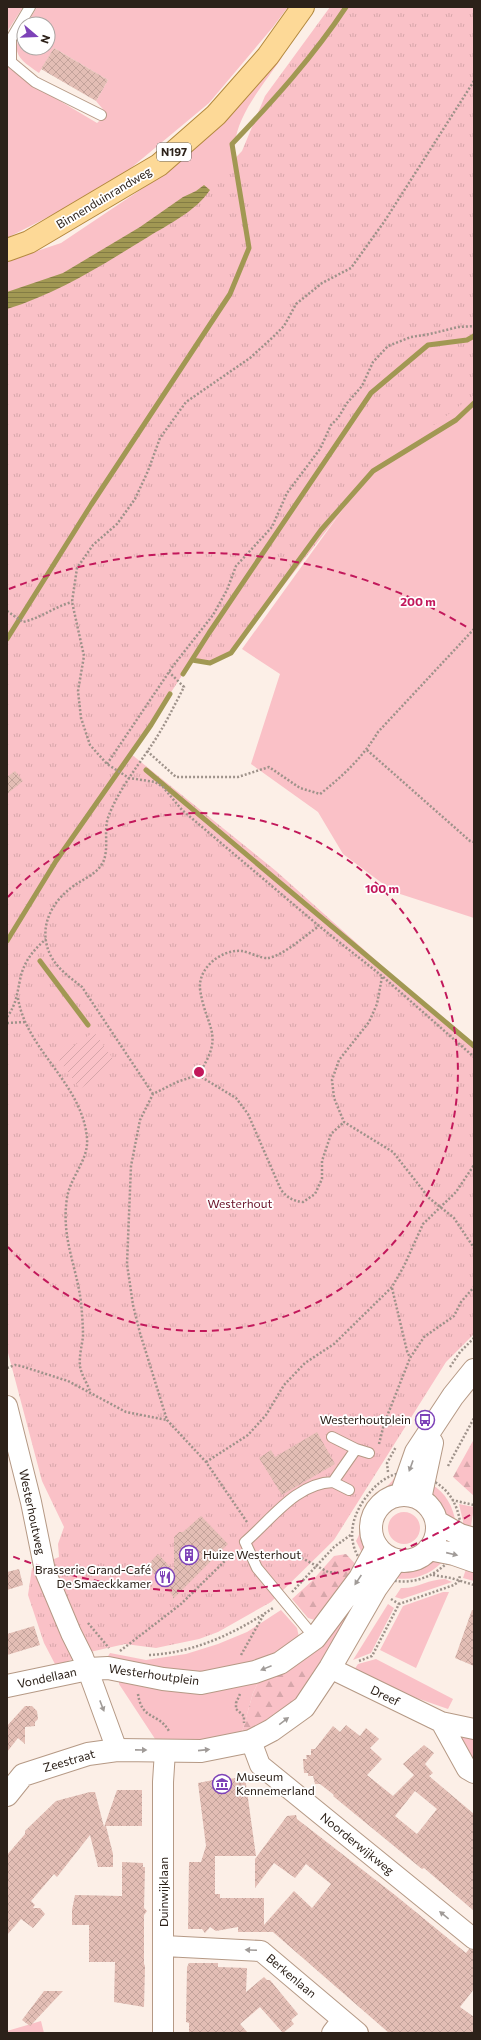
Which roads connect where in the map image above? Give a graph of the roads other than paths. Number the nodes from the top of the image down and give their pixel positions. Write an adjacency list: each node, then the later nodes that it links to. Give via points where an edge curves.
1 (30, 7): 3 (lane, via 11,38 11,62 34,82)
2 (303, 7): 4 (main road, Binnenduinrandweg / N197, via 268,56 216,114 159,165 29,242)
3 (101, 115)
4 (7, 250)
5 (474, 1370): 12 (street, via 453,1396 416,1452)
6 (7, 1406): 20 (street, Westerhoutweg, via 45,1571)
7 (332, 1437): 8 (lane)
8 (356, 1449): 9 (lane); 10 (lane)
9 (373, 1451)
10 (333, 1482): 11 (lane); 19 (lane, via 322,1483 289,1500 245,1542 257,1568)
11 (349, 1490)
12 (411, 1497): 13 (street, via 428,1505); 15 (street, via 392,1497 377,1509 372,1528)
13 (437, 1522): 14 (street, via 460,1535); 16 (street, via 437,1532)
14 (474, 1539)
15 (377, 1547): 17 (street); 19 (street, Westerhoutplein, one-way to 19, via 360,1578)
16 (429, 1549): 17 (street, via 411,1560); 18 (street, one-way to 18)
17 (396, 1560): 21 (street, via 376,1588)
18 (474, 1561)
19 (315, 1638): 20 (street, Westerhoutplein, one-way to 20, via 280,1663 237,1677 201,1683 143,1665)
20 (88, 1669): 22 (street, Vondellaan); 26 (street, Westerhoutweg, one-way to 26)
21 (335, 1671): 23 (street, Dreef); 25 (street, one-way to 21, via 272,1730 304,1707)
22 (7, 1686)
23 (442, 1722): 24 (street, Dreef); 28 (street, via 467,1769)
24 (474, 1729)
25 (251, 1741): 27 (street, one-way to 25, via 201,1751); 30 (street, Noorderwijkweg, one-way to 25, via 260,1765)
26 (117, 1750): 27 (street, Zeestraat, one-way to 27); 29 (street, Zeestraat, via 88,1754 23,1776)
27 (165, 1751): 31 (street, Duinwijklaan)
28 (474, 1773)
29 (7, 1794)
30 (474, 1939)
31 (164, 1946): 32 (street, Berkenlaan, one-way to 31, via 261,1951); 33 (street, Duinwijklaan)
32 (337, 2027): 34 (street, Berkenlaan)
33 (163, 2033)
34 (358, 2033)

